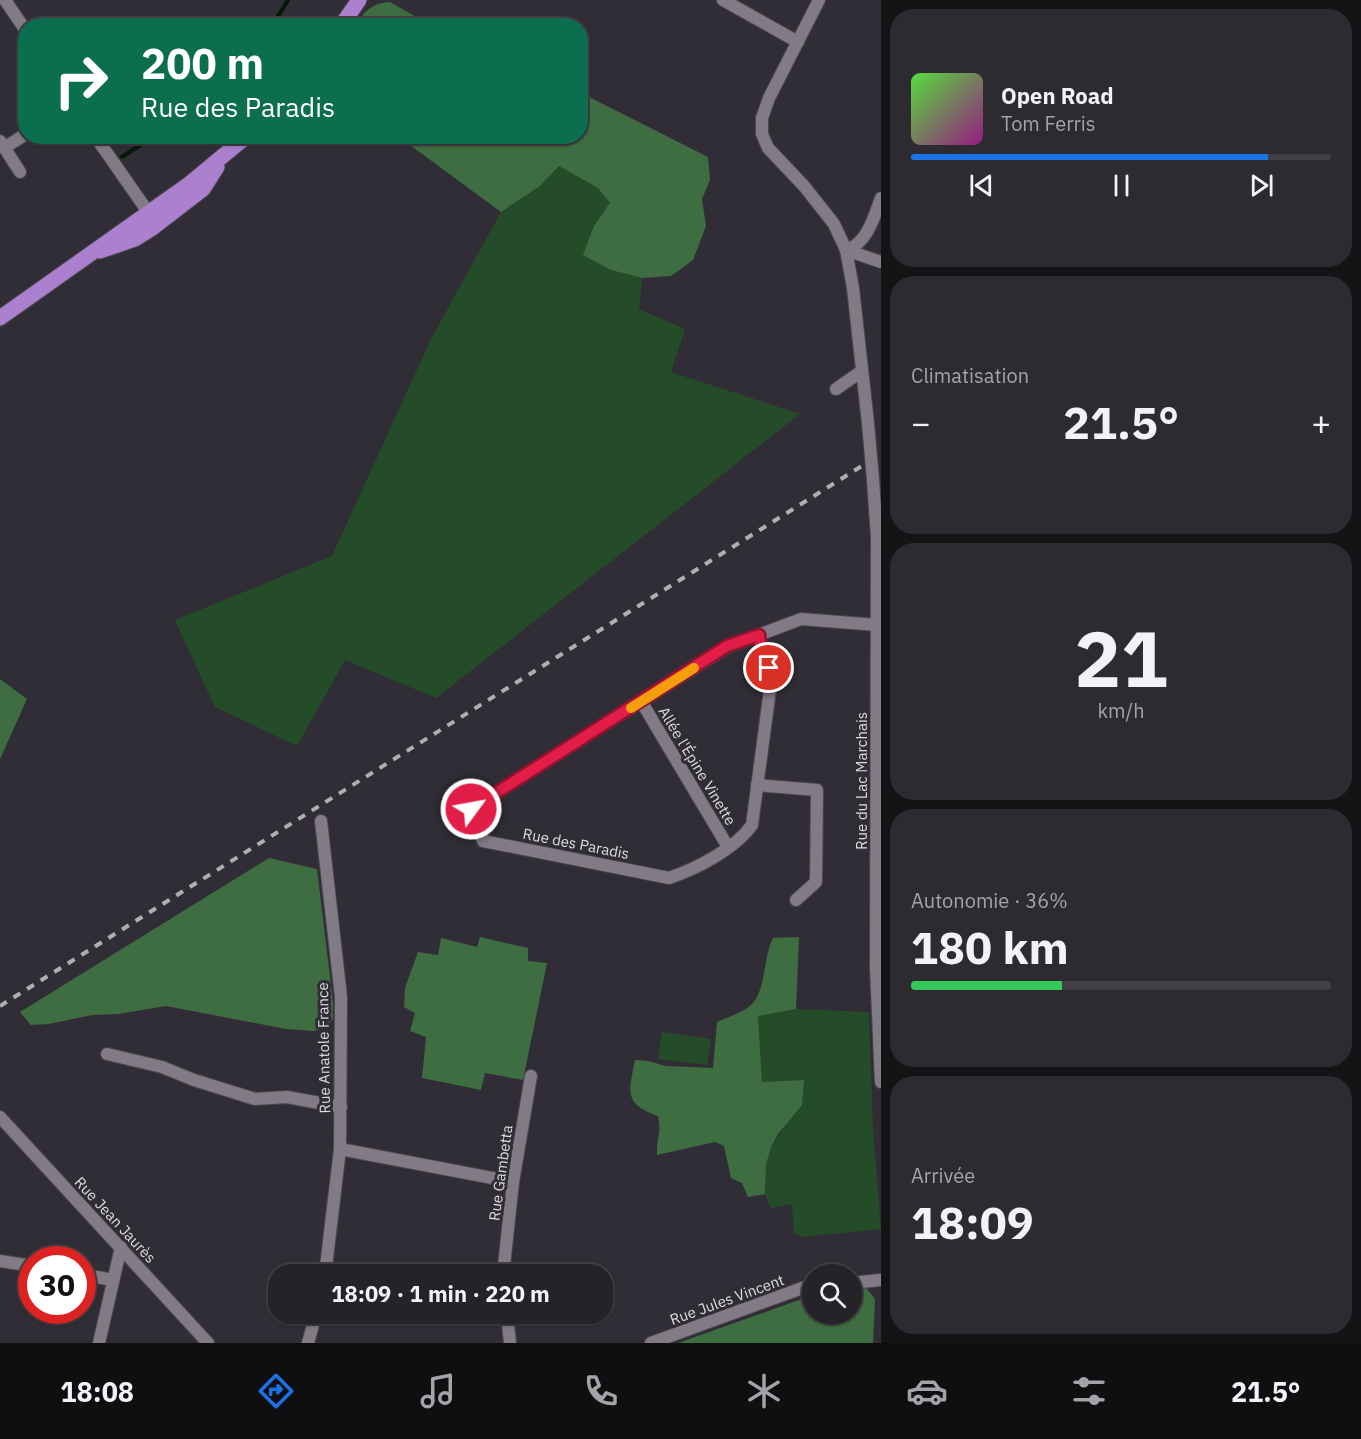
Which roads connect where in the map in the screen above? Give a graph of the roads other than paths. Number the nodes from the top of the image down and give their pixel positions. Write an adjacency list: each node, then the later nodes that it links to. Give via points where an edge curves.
1 (5, 0): 6 (street)
2 (359, 0): 5 (main road)
3 (723, 0): 7 (street)
4 (819, 0): 7 (street, Rue du Lac Marchais)
5 (347, 18)
6 (18, 19)
7 (798, 42): 17 (street, Rue du Lac Marchais, via 769,98 762,118 762,134 768,148 834,225)
8 (18, 138): 11 (street)
9 (102, 144): 15 (street)
10 (238, 144): 12 (main road)
11 (2, 145): 13 (street)
12 (228, 153): 15 (main road); 16 (main road, via 203,189)
13 (20, 172)
14 (881, 198): 17 (street, via 863,239)
15 (147, 212): 16 (street); 18 (main road)
16 (158, 224): 18 (main road, via 135,239)
17 (846, 250): 19 (street); 21 (street, Rue du Lac Marchais)
18 (82, 258): 20 (main road)
19 (881, 262)
20 (0, 318)
21 (862, 371): 22 (street); 23 (street, Rue du Lac Marchais, bridge)
22 (836, 389)
23 (879, 516): 24 (street, Rue du Lac Marchais)
24 (879, 537): 25 (street, Rue du Lac Marchais)
25 (877, 625): 26 (street, Rue des Paradis, via 801,620); 34 (street, Rue du Lac Marchais, via 876,968)
26 (759, 635): 27 (street, Rue des Paradis, via 727,646); 28 (street, Rue des Paradis, via 771,682)
27 (642, 701): 30 (street, Allée l'Épine Vinette); 30 (street, Rue des Paradis, via 471,809 483,841 669,878 690,871)
28 (757, 785): 30 (street, Rue des Paradis, via 752,825); 31 (street, via 817,790 816,882)
29 (321, 822): 35 (street, Rue Anatole France, via 341,997)
30 (728, 847)
31 (796, 900)
32 (107, 1054): 35 (street, via 162,1066 255,1099 287,1096)
33 (531, 1076): 38 (street, Rue Gambetta)
34 (881, 1082)
35 (341, 1107): 37 (street, Rue Anatole France)
36 (0, 1117): 39 (street, Rue Jean Jaurès)
37 (340, 1149): 38 (street); 42 (street, Rue Anatole France)
38 (513, 1182): 43 (street, Rue Gambetta)
39 (121, 1247): 46 (street); 53 (street, Rue Jean Jaurès)
40 (0, 1261): 41 (street)
41 (18, 1264)
42 (326, 1264)
43 (503, 1264)
44 (97, 1277): 46 (street)
45 (881, 1279): 47 (street); 48 (street)
46 (113, 1280): 52 (street)
47 (862, 1282)
48 (881, 1287)
49 (802, 1288): 56 (street, Rue Jules Vincent)
50 (313, 1324): 54 (street)
51 (508, 1324): 55 (street)
52 (99, 1343)
53 (208, 1343)
54 (308, 1343)
55 (510, 1343)
56 (651, 1343)

